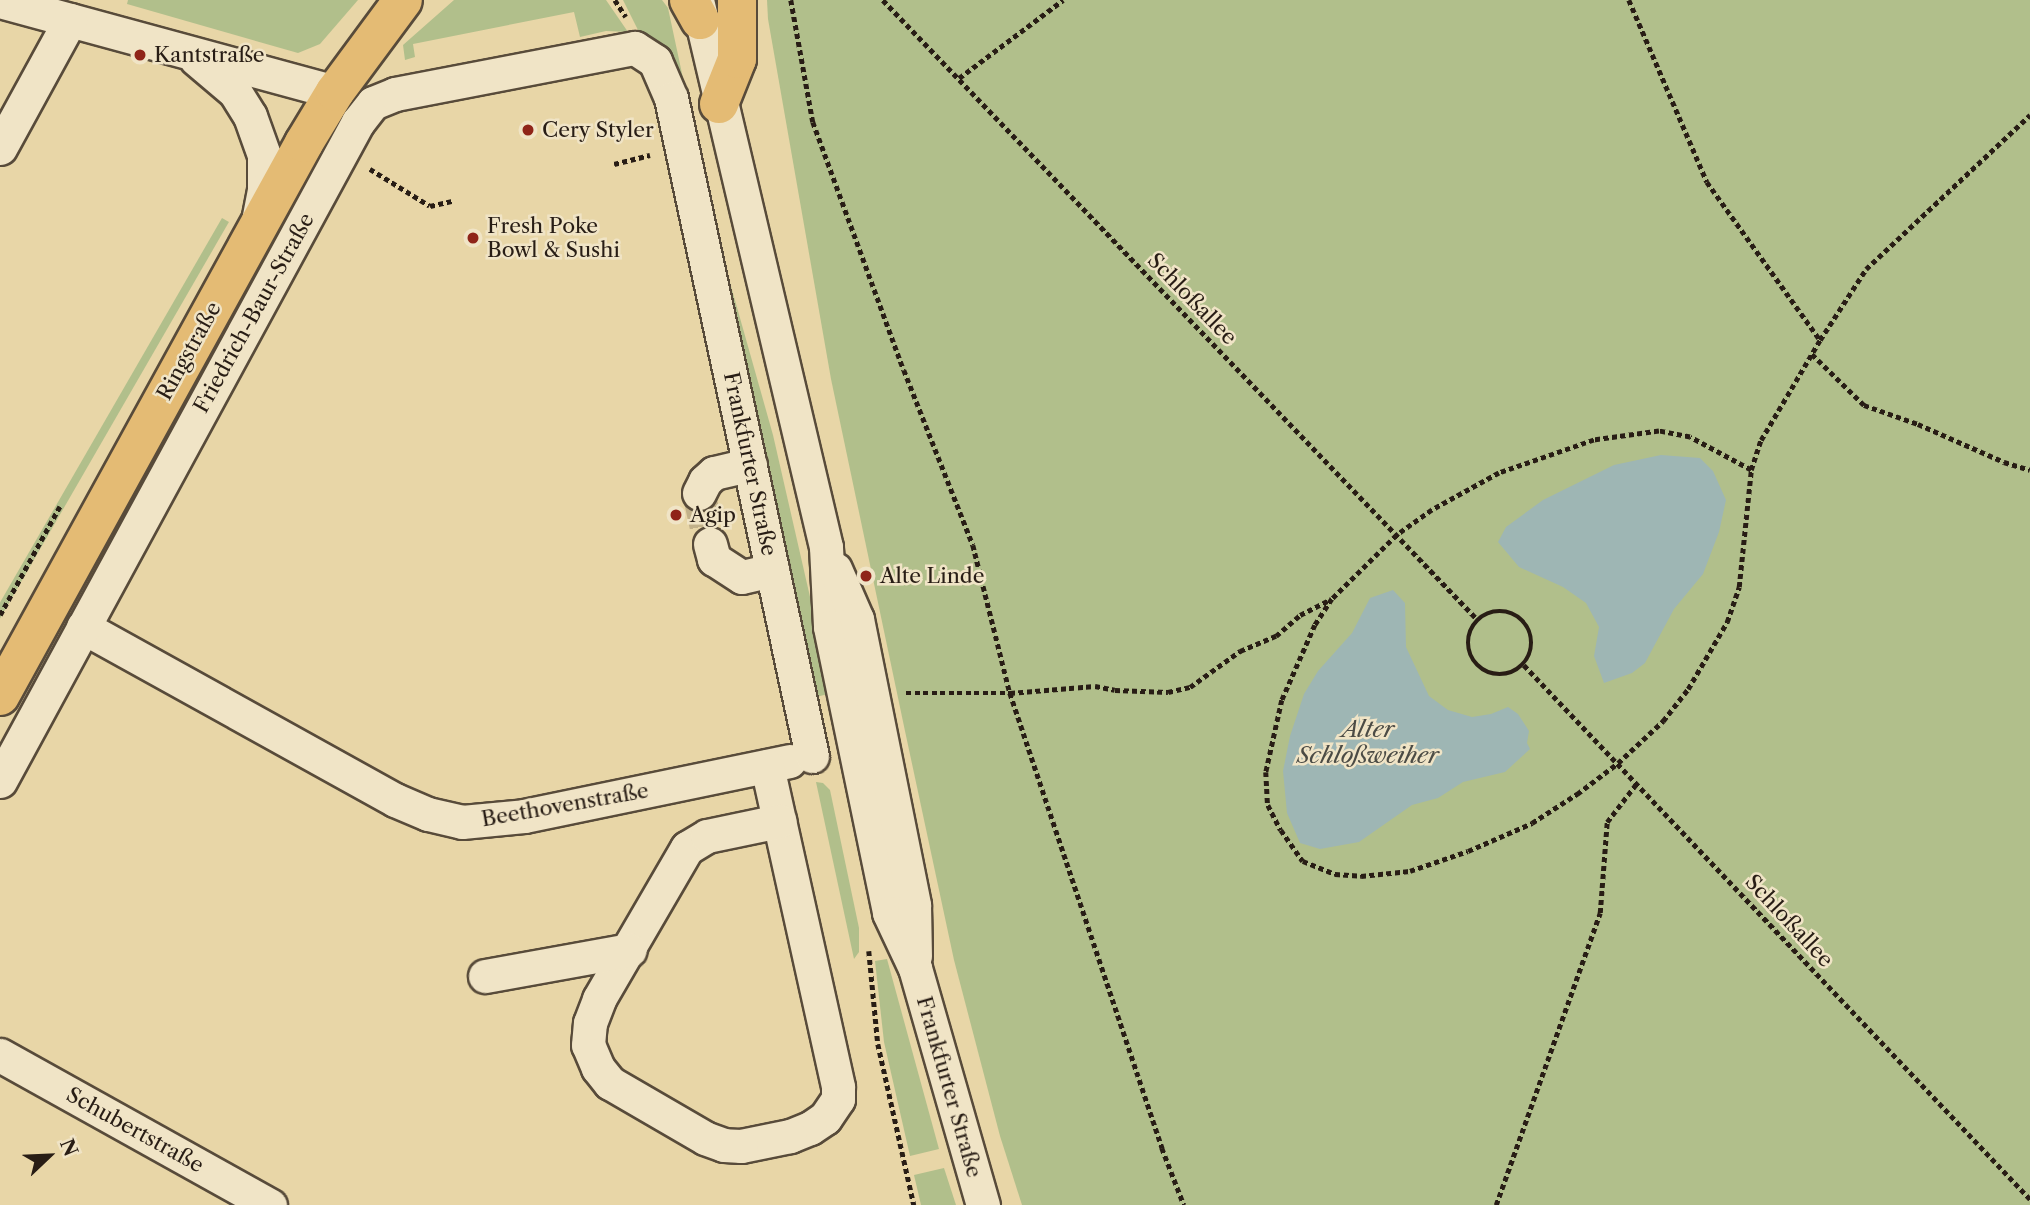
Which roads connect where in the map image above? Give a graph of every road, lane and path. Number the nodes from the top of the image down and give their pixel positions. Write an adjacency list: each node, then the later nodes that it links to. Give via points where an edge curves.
1 (737, 0): 14 (main road, via 737,59)
2 (791, 0): 37 (path, via 813,122 973,545)
3 (883, 0): 12 (path, Schloßallee)
4 (1063, 0): 12 (path)
5 (1629, 0): 21 (path, via 1707,182)
6 (0, 1): 9 (street)
7 (402, 5): 13 (main road, Ringstraße)
8 (695, 7): 14 (street, Frankfurter Straße)
9 (90, 16): 10 (street); 16 (street)
10 (183, 50): 13 (street); 20 (street, via 235,92 250,116 264,155 264,190)
11 (655, 61): 17 (street, Friedrich-Baur-Straße, via 643,51 621,49 396,93 373,103); 18 (street, Frankfurter Straße, via 671,98)
12 (959, 79): 28 (path, Schloßallee)
13 (335, 92): 20 (main road, Ringstraße)
14 (720, 110): 18 (street); 39 (street, Frankfurter Straße, via 826,547 857,619)
15 (2030, 115): 21 (path, via 1866,269)
16 (0, 148)
17 (342, 152): 19 (path, via 429,206); 34 (street, Friedrich-Baur-Straße)
18 (688, 172): 23 (street, Frankfurter Straße)
19 (452, 201)
20 (256, 230): 38 (main road, Ringstraße)
21 (1820, 340): 22 (path)
22 (1812, 354): 24 (path, via 1761,440); 25 (path, via 1864,405)
23 (750, 465): 26 (street, via 714,473); 30 (street, Frankfurter Straße)
24 (1751, 470): 28 (path, via 1690,437 1659,431 1594,440 1499,473); 41 (path, via 1739,587 1727,622 1688,689 1663,721)
25 (2030, 470)
26 (699, 494)
27 (61, 504): 32 (path)
28 (1397, 535): 31 (path); 33 (path, Schloßallee)
29 (710, 544): 30 (street, via 714,559 742,577)
30 (772, 570): 40 (street, Frankfurter Straße)
31 (1332, 599): 37 (path, via 1300,615 1276,636 1240,651 1191,687 1168,692 1095,686); 41 (path, via 1315,625 1282,700 1266,772 1268,806 1303,861 1335,874 1410,871 1532,823)
32 (0, 615)
33 (1478, 620): 35 (path, via 1492,612 1509,612 1523,620 1531,635 1532,651); 35 (path, via 1470,632 1473,660 1483,670 1504,674)
34 (83, 627): 42 (street, Beethovenstraße, via 395,800 462,822 524,817); 43 (street, Friedrich-Baur-Straße)
35 (1524, 666): 41 (path, Schloßallee)
36 (897, 693): 37 (path)
37 (1010, 693): 54 (path)
38 (0, 696)
39 (868, 746): 40 (street, Beethovenstraße); 53 (street, Frankfurter Straße, via 914,905 915,968)
40 (812, 756): 42 (street, Beethovenstraße)
41 (1618, 763): 44 (path, Schloßallee)
42 (767, 766): 45 (street)
43 (0, 781)
44 (1637, 783): 50 (path, Schloßallee); 55 (path, via 1607,822 1600,913)
45 (779, 821): 47 (street, via 707,836 687,848); 47 (street, via 838,1087 838,1099 825,1118 790,1136 724,1145 610,1083 597,1068 588,1045 590,1023 599,999)
46 (869, 948): 52 (path, via 878,1044)
47 (630, 950): 48 (street)
48 (485, 976)
49 (0, 1055): 51 (street, Schubertstraße)
50 (2030, 1199)
51 (270, 1205)
52 (914, 1205)
53 (983, 1205)
54 (1184, 1205)
55 (1496, 1205)

